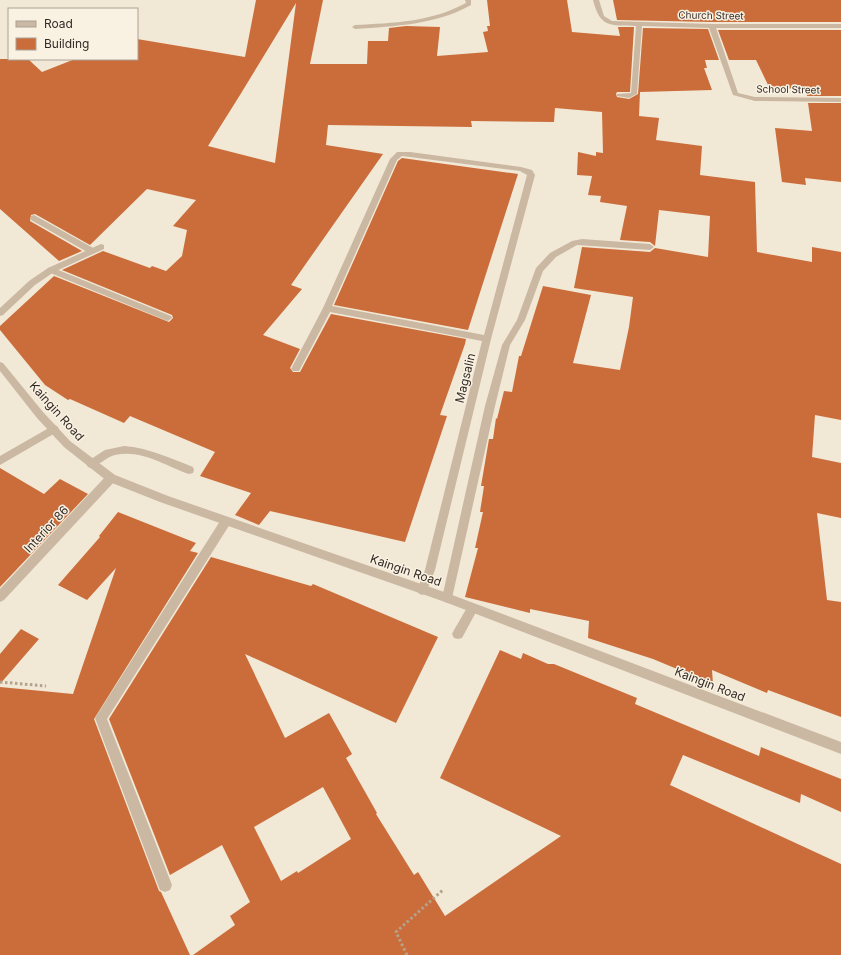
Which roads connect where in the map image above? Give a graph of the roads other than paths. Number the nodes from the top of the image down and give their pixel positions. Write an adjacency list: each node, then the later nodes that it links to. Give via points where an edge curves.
1 (468, 0): 6 (street, via 468,4 456,12 431,20)
2 (596, 0): 3 (street, Church Street, via 600,16 605,21)
3 (639, 24): 4 (street, Church Street); 7 (street, via 634,94)
4 (712, 26): 5 (street, Church Street); 8 (street, School Street, via 735,94 755,99)
5 (841, 26)
6 (354, 27)
7 (619, 95)
8 (841, 100)
9 (34, 218): 12 (street)
10 (101, 247): 12 (street)
11 (650, 247): 28 (street, via 582,242 553,255 538,270 521,320 506,345)
12 (92, 251): 13 (street)
13 (51, 270): 15 (street, via 32,283); 16 (street)
14 (327, 308): 17 (street); 17 (street, Magsalin, via 396,156 410,154 521,169 529,172 531,178); 19 (street)
15 (0, 313)
16 (168, 318)
17 (487, 339): 26 (street, Magsalin, via 430,570)
18 (0, 365): 20 (street, Kaingin Road)
19 (296, 369)
20 (54, 429): 21 (street); 22 (street, Kaingin Road)
21 (0, 461)
22 (91, 464): 23 (street, via 106,454 124,450 145,452); 24 (street, Kaingin Road)
23 (189, 470)
24 (111, 478): 25 (street, Kaingin Road); 27 (street, Interior 86)
25 (226, 521): 26 (street, Kaingin Road); 32 (street, via 101,718)
26 (422, 590): 28 (street, Kaingin Road)
27 (0, 597)
28 (447, 598): 29 (street, Kaingin Road)
29 (472, 609): 30 (street); 31 (street, Kaingin Road)
30 (458, 634)
31 (841, 748)
32 (165, 885)

